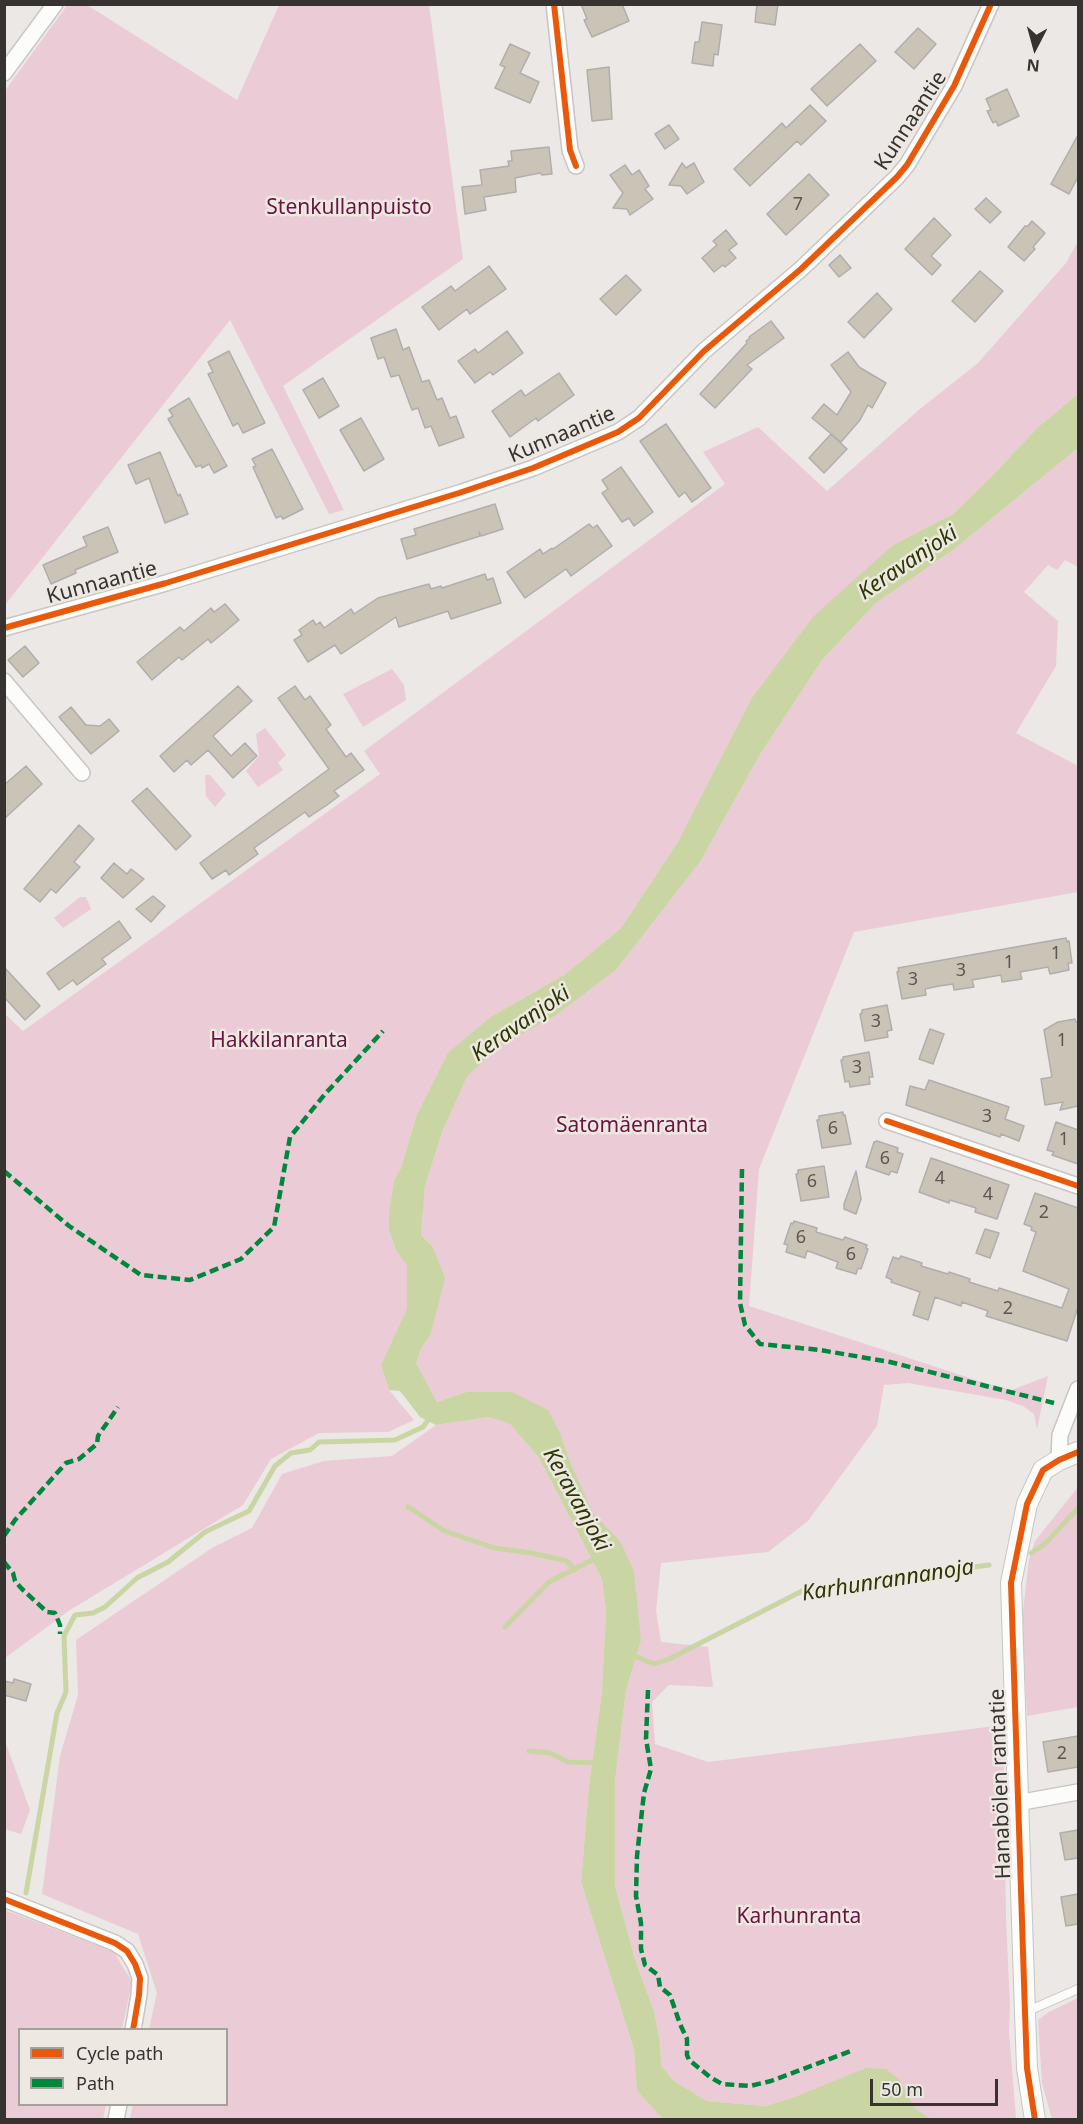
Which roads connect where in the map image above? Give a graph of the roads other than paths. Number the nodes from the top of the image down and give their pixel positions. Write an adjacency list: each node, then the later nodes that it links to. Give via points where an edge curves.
1 (55, 4): 4 (street)
2 (554, 4): 5 (street, via 570,150)
3 (991, 4): 6 (street, Kunnaantie, via 954,86 899,175 801,269 704,351 639,418 618,432 533,468 459,493)
4 (4, 73)
5 (576, 166)
6 (4, 628)
7 (4, 681): 8 (street)
8 (82, 773)
9 (886, 1121): 10 (street)
10 (1078, 1186)
11 (1078, 1389): 13 (street, via 1060,1435)
12 (1078, 1452): 13 (street)
13 (1059, 1460): 15 (street, Hanabölen rantatie, via 1043,1470 1027,1504 1011,1582)
14 (1078, 1792): 15 (street)
15 (1017, 1803): 18 (street, Hanabölen rantatie)
16 (4, 1899): 19 (street, via 127,1951 140,1978)
17 (1078, 1989): 18 (lane)
18 (1024, 2013): 20 (street, Hanabölen rantatie)
19 (133, 2028)
20 (1035, 2120)

